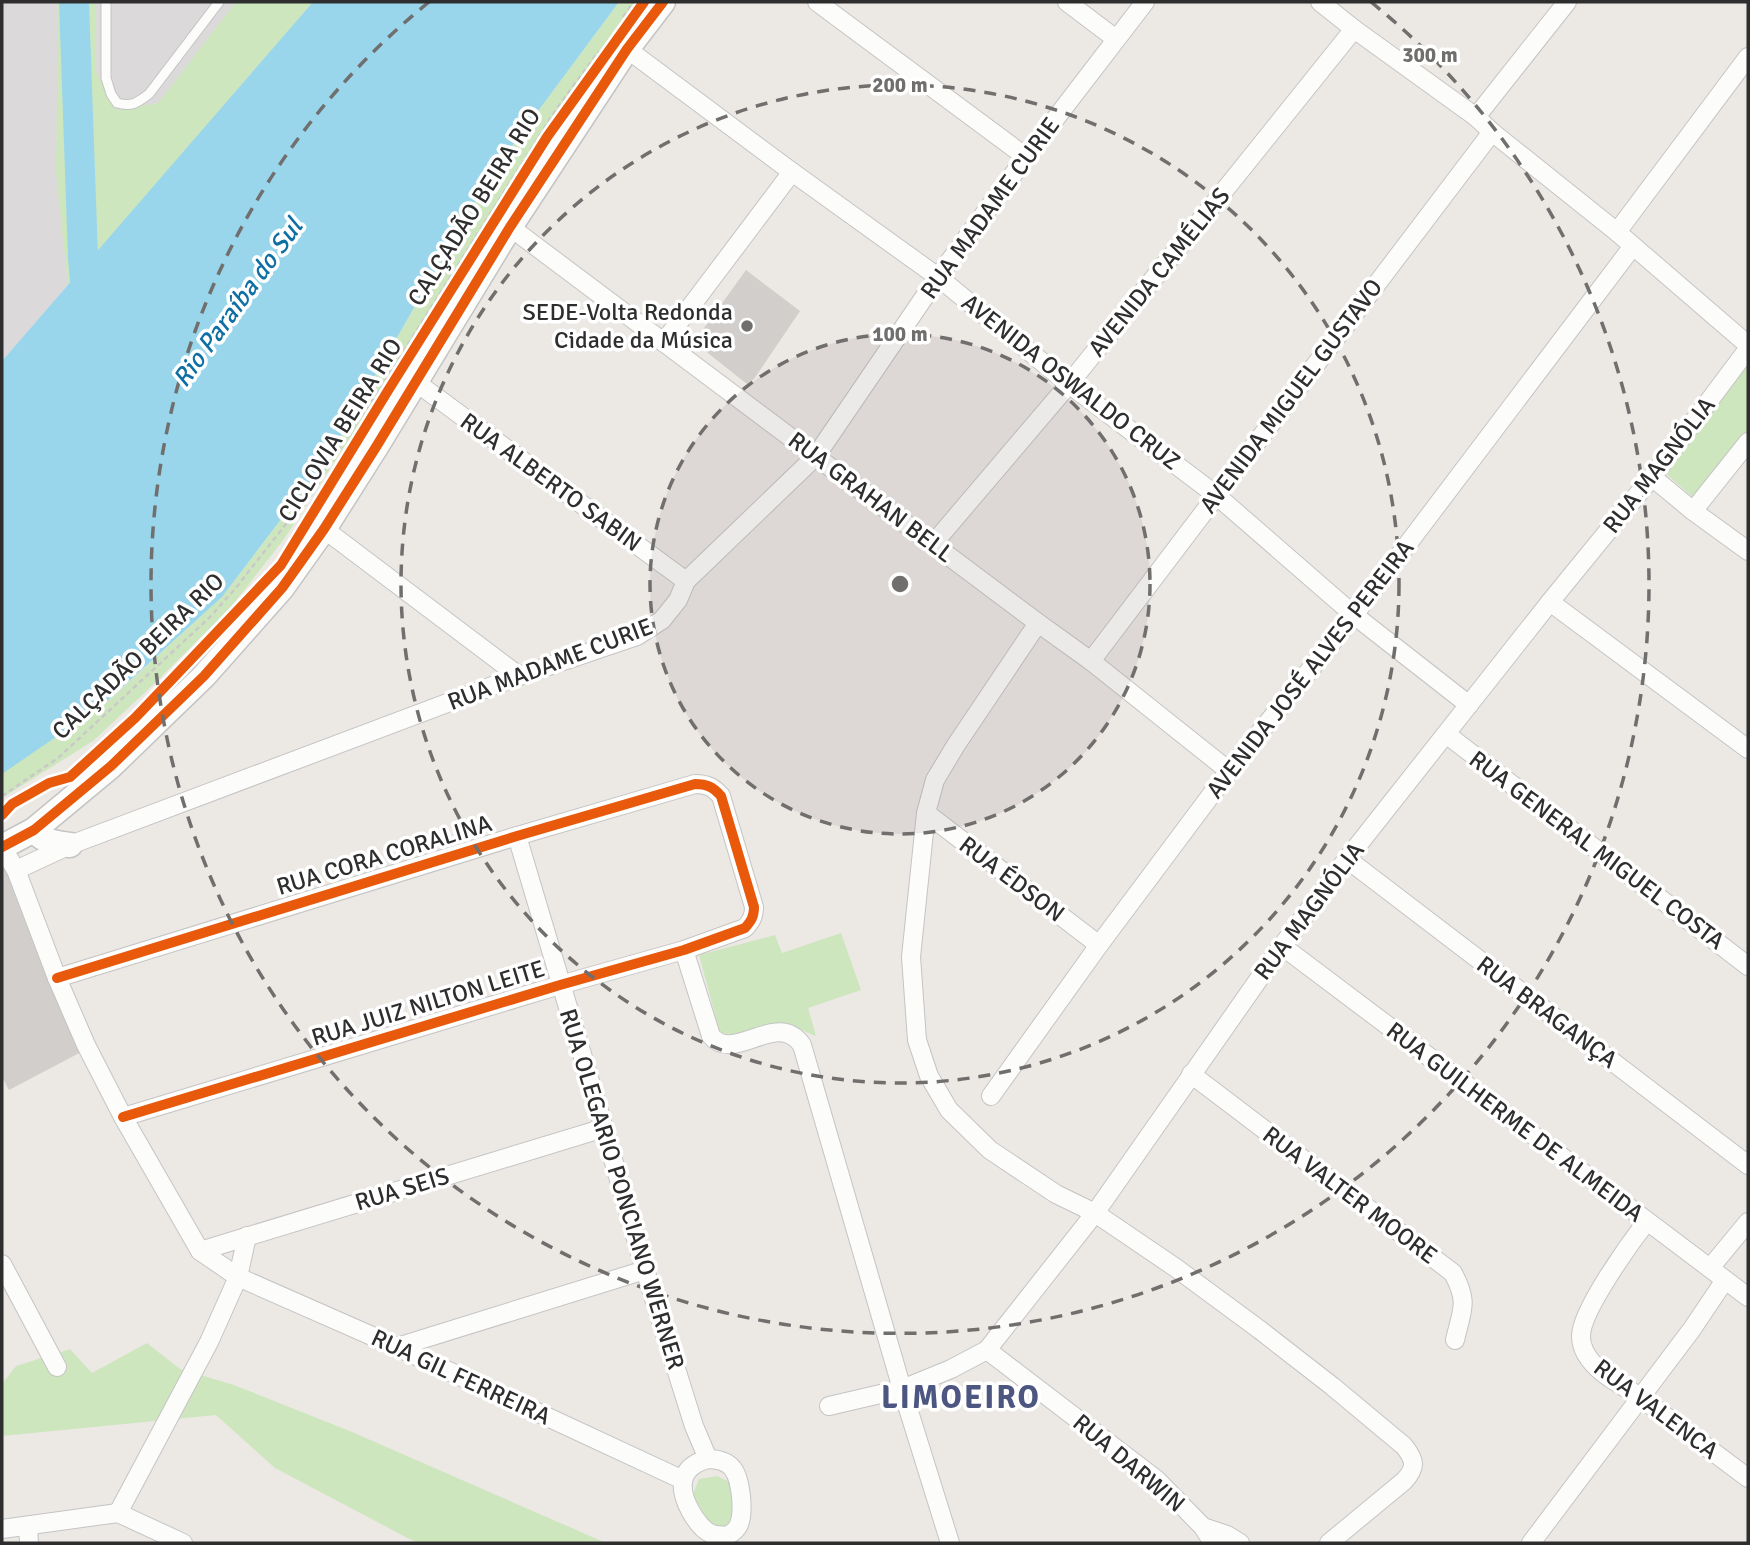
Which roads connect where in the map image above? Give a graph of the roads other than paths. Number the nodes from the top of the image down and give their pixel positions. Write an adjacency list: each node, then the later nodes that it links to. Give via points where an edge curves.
1 (106, 2): 2 (lane, via 106,78 117,103 127,105 149,94)
2 (219, 2)
3 (663, 2): 11 (main road)
4 (817, 2): 15 (street)
5 (1067, 2): 10 (street)
6 (1145, 2): 10 (street, RUA MADAME CURIE)
7 (1567, 2): 13 (street)
8 (1331, 5): 9 (street)
9 (1353, 29): 13 (street); 24 (street, AVENIDA CAMÉLIAS)
10 (1116, 39): 15 (street, RUA MADAME CURIE)
11 (615, 46): 16 (street, AVENIDA OSWALDO CRUZ); 17 (main road)
12 (1748, 58): 18 (street)
13 (1476, 117): 14 (street)
14 (1492, 132): 18 (street); 28 (street, AVENIDA MIGUEL GUSTAVO)
15 (1026, 157): 20 (street, RUA MADAME CURIE)
16 (792, 173): 20 (street, AVENIDA OSWALDO CRUZ); 21 (street)
17 (510, 227): 21 (street, RUA GRAHAN BELL); 23 (main road)
18 (1617, 232): 19 (street)
19 (1633, 246): 22 (street); 35 (street, AVENIDA JOSÉ ALVES PEREIRA)
20 (938, 277): 24 (street, AVENIDA OSWALDO CRUZ); 26 (street, RUA MADAME CURIE)
21 (664, 342): 26 (street, RUA GRAHAN BELL)
22 (1748, 347): 27 (street, RUA MAGNÓLIA)
23 (417, 383): 30 (main road); 33 (street, RUA ALBERTO SABIN)
24 (1069, 384): 28 (street, AVENIDA OSWALDO CRUZ); 31 (street, AVENIDA CAMÉLIAS)
25 (1748, 442): 29 (street)
26 (817, 456): 31 (street, RUA GRAHAN BELL); 33 (street, RUA MADAME CURIE)
27 (1652, 477): 29 (street); 34 (street, RUA MAGNÓLIA)
28 (1216, 495): 35 (street, AVENIDA OSWALDO CRUZ); 37 (street, AVENIDA MIGUEL GUSTAVO)
29 (1693, 511): 32 (street)
30 (324, 529): 38 (street); 44 (main road, via 282,588 204,676 111,766)
31 (933, 544): 36 (street, RUA GRAHAN BELL)
32 (1748, 551)
33 (686, 581): 38 (street, RUA MADAME CURIE, via 662,621 637,636)
34 (1550, 602): 39 (street, RUA MAGNÓLIA); 41 (street)
35 (1354, 615): 39 (street, AVENIDA OSWALDO CRUZ); 42 (street, AVENIDA JOSÉ ALVES PEREIRA)
36 (1038, 623): 37 (street, RUA GRAHAN BELL); 43 (street, via 935,780)
37 (1091, 661): 42 (street, RUA GRAHAN BELL)
38 (519, 676): 46 (street, RUA MADAME CURIE)
39 (1469, 705): 40 (street, RUA MAGNÓLIA)
40 (1446, 734): 48 (street, RUA MAGNÓLIA); 54 (street, RUA GENERAL MIGUEL COSTA)
41 (1748, 749)
42 (1230, 771): 51 (street, AVENIDA JOSÉ ALVES PEREIRA)
43 (926, 813): 51 (street, RUA ÉDSON); 62 (street, via 911,957 917,1040 929,1076 949,1110 990,1150 1056,1194)
44 (34, 830): 46 (main road, via 44,840); 47 (main road)
45 (517, 836): 50 (street, RUA CORA CORALINA, via 705,784 721,796 754,907); 55 (street, RUA CORA CORALINA); 56 (street, RUA OLEGARIO PONCIANO WERNER)
46 (70, 845): 49 (street, RUA MADAME CURIE)
47 (2, 847): 49 (street, RUA GIL FERREIRA)
48 (1346, 859): 52 (street, RUA MAGNÓLIA); 61 (street, RUA BRAGANÇA)
49 (16, 870): 55 (street, RUA GIL FERREIRA)
50 (745, 928): 53 (street, RUA JUIZ NILTON LEITE)
51 (1099, 945): 58 (street, AVENIDA JOSÉ ALVES PEREIRA)
52 (1282, 946): 57 (street, RUA MAGNÓLIA); 63 (street, RUA GUILHERME DE ALMEIDA)
53 (684, 950): 56 (street, RUA JUIZ NILTON LEITE); 77 (street, via 716,1043 726,1045 778,1031 789,1033 802,1045)
54 (1745, 958)
55 (57, 978): 59 (street, RUA GIL FERREIRA)
56 (560, 985): 59 (street, RUA JUIZ NILTON LEITE); 60 (street, RUA OLEGARIO PONCIANO WERNER)
57 (1191, 1074): 62 (street, RUA MAGNÓLIA); 73 (street, RUA VALTER MOORE, via 1453,1273 1464,1302)
58 (991, 1096)
59 (123, 1117): 66 (street, RUA GIL FERREIRA)
60 (604, 1128): 65 (street, RUA SEIS); 69 (street, RUA OLEGARIO PONCIANO WERNER)
61 (1748, 1165)
62 (1095, 1213): 75 (street, RUA MAGNÓLIA); 92 (street, via 1260,1330 1411,1455 1412,1472 1405,1480)
63 (1647, 1221): 68 (street, RUA GUILHERME DE ALMEIDA); 78 (street, RUA VALENCA, via 1595,1299 1581,1339 1587,1357 1601,1371)
64 (1748, 1222): 68 (street)
65 (247, 1236): 66 (street, RUA SEIS); 70 (street)
66 (200, 1251): 70 (street, RUA GIL FERREIRA)
67 (2, 1264): 76 (street)
68 (1710, 1268): 71 (street, RUA GUILHERME DE ALMEIDA)
69 (645, 1270): 74 (street); 80 (street, RUA OLEGARIO PONCIANO WERNER)
70 (238, 1277): 74 (street, RUA GIL FERREIRA); 83 (street, via 209,1342)
71 (1725, 1280): 72 (street, RUA GUILHERME DE ALMEIDA); 78 (street)
72 (1748, 1297)
73 (1455, 1340)
74 (397, 1346): 82 (street, RUA GIL FERREIRA)
75 (987, 1350): 77 (street, RUA MAGNÓLIA); 84 (street, RUA DARWIN, via 1157,1480)
76 (57, 1367)
77 (902, 1389): 79 (street, RUA MAGNÓLIA); 89 (street)
78 (1640, 1397): 81 (street, RUA VALENCA); 93 (street)
79 (829, 1406)
80 (708, 1459): 82 (street, via 692,1465); 87 (street, via 726,1463 738,1478 741,1520)
81 (1748, 1478)
82 (683, 1480): 87 (street, via 684,1499 695,1519 709,1533)
83 (118, 1513): 86 (street); 88 (street)
84 (1203, 1527): 90 (street, RUA DARWIN); 91 (street, RUA DARWIN)
85 (2, 1529): 86 (street)
86 (29, 1535)
87 (728, 1540)
88 (183, 1543)
89 (950, 1543)
90 (1213, 1543)
91 (1240, 1543)
92 (1329, 1543)
93 (1531, 1543)

